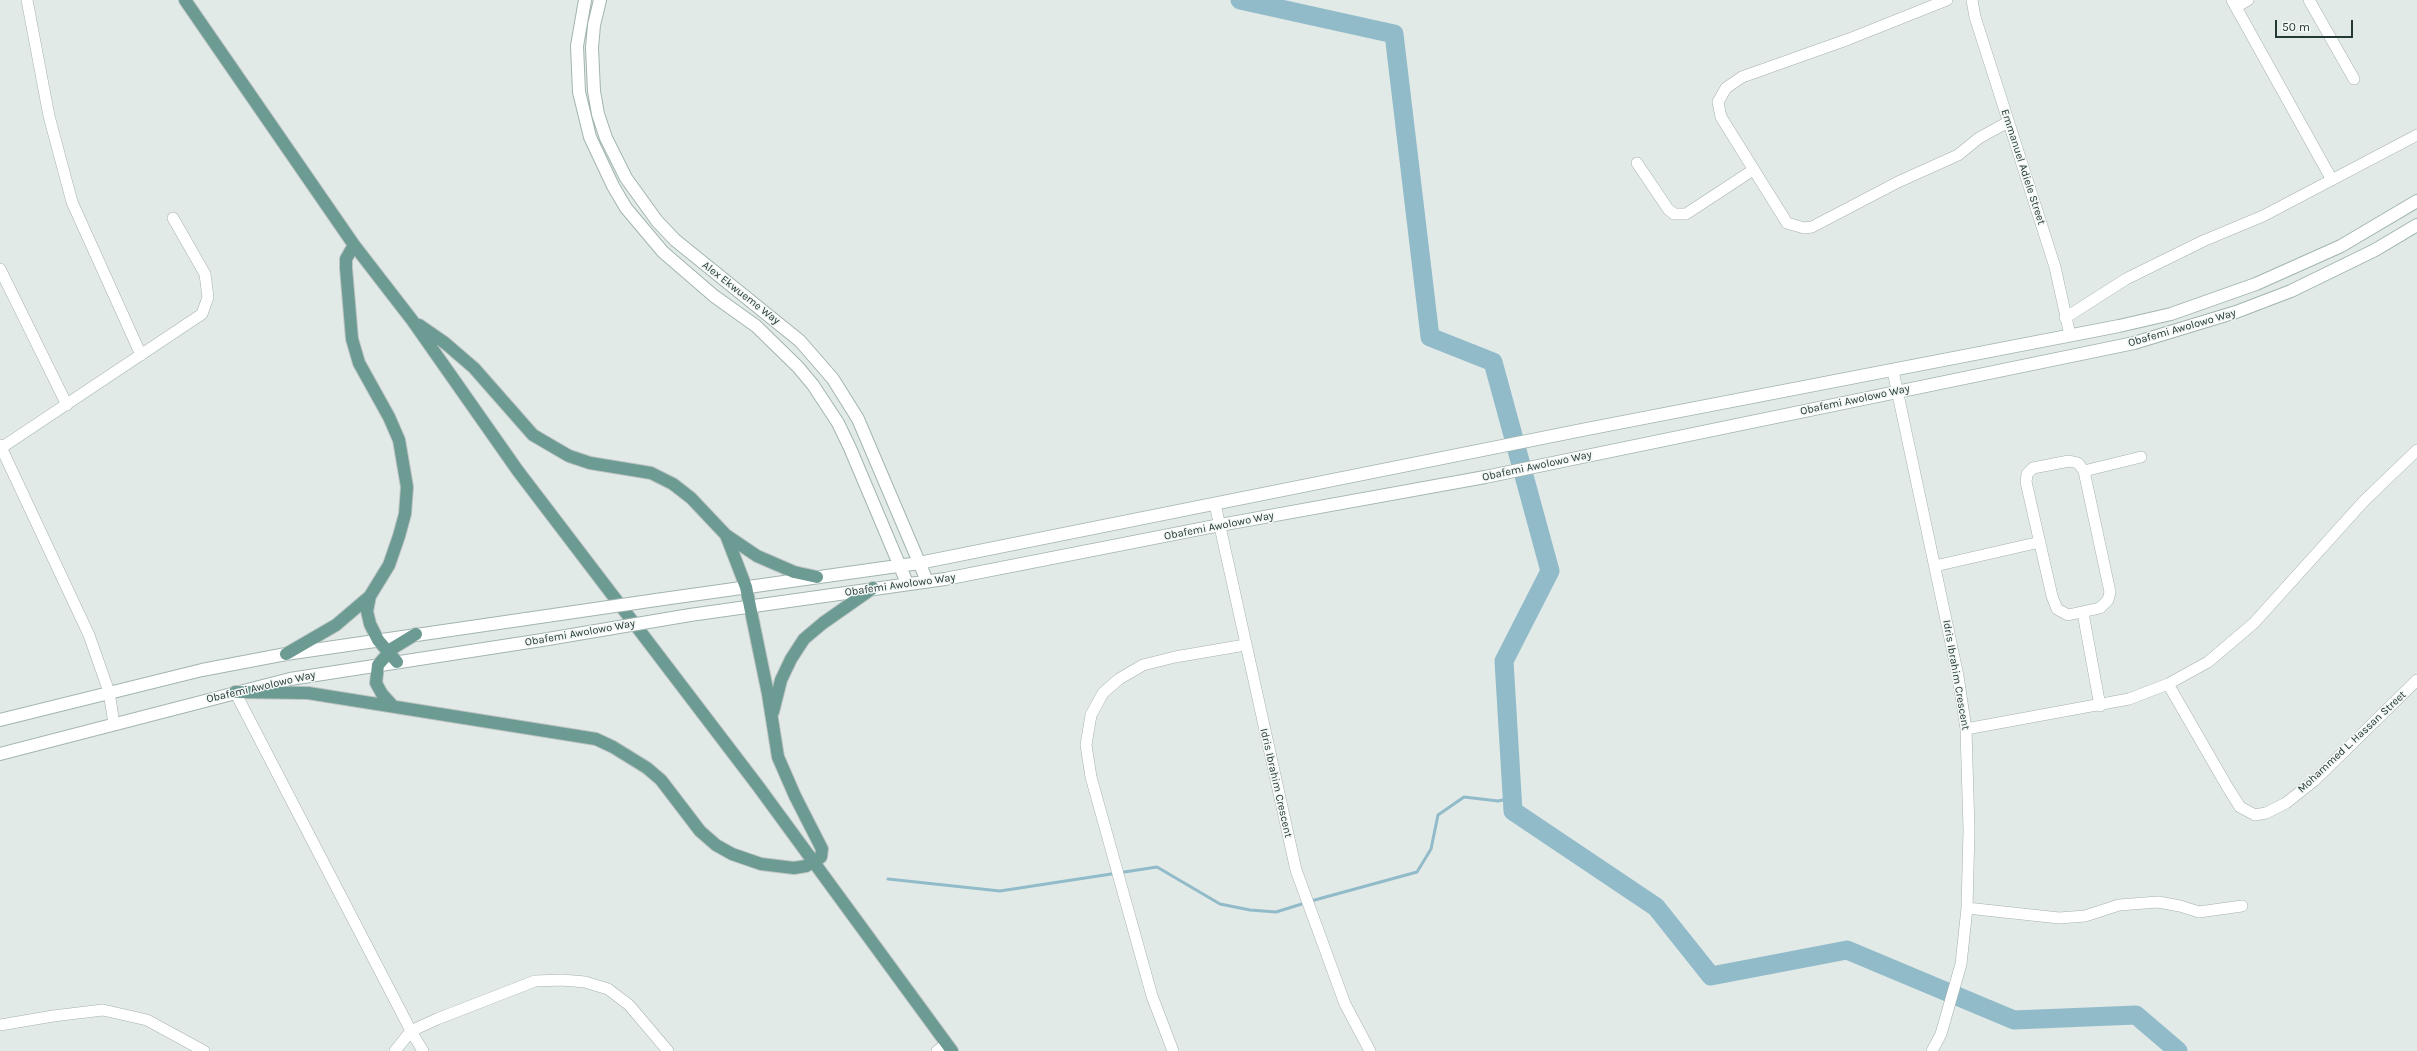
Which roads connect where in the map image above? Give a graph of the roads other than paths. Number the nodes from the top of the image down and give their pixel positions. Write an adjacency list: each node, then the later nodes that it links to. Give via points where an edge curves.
1 (27, 0): 24 (street, via 49,116 72,202)
2 (185, 0): 19 (main road)
3 (585, 0): 37 (main road, Alex Ekwueme Way, via 577,46 579,92 590,137 613,186 626,208 663,252 714,296 756,326 813,385 850,448)
4 (600, 0): 36 (main road, Alex Ekwueme Way, via 592,48 594,91 606,138 626,178 657,222 675,240 800,340 833,379 858,419)
5 (1947, 0): 14 (street, via 1849,39 1742,77 1726,88 1718,102 1721,117)
6 (1972, 0): 11 (street, Emmanuel Adiele Street)
7 (2248, 0): 9 (street)
8 (2310, 0): 10 (street)
9 (2234, 3): 15 (street)
10 (2354, 79)
11 (2008, 122): 14 (street, via 1979,138 1958,155 1898,182 1812,227 1787,223); 21 (street, Emmanuel Adiele Street, via 2055,268)
12 (2417, 135): 15 (street)
13 (1637, 163): 14 (street, via 1674,214 1686,214)
14 (1753, 170)
15 (2332, 180): 21 (street, via 2263,216 2203,241 2126,279)
16 (2417, 201): 23 (main road, Obafemi Awolowo Way, via 2341,246 2256,284 2171,314)
17 (173, 218): 24 (street, via 205,274 208,297 202,314)
18 (2417, 225): 26 (main road, Obafemi Awolowo Way, via 2332,272 2264,302 2194,327 2134,343)
19 (354, 245): 22 (main road); 44 (main road, via 346,259 352,339 359,363 399,440 407,487 406,514 399,536 389,565)
20 (0, 269): 27 (street)
21 (2065, 318): 23 (street, Emmanuel Adiele Street)
22 (412, 320): 34 (main road, via 445,343 474,368 533,435 569,456 651,473 691,498); 65 (main road, via 518,471 758,786)
23 (2070, 335): 25 (main road, Obafemi Awolowo Way)
24 (141, 355): 27 (street)
25 (1893, 372): 26 (street, Idris Ibrahim Crescent); 32 (main road, Obafemi Awolowo Way, via 1587,429)
26 (1896, 391): 33 (main road, Obafemi Awolowo Way, via 1485,477); 38 (street, Idris Ibrahim Crescent)
27 (67, 405): 28 (street)
28 (1, 447): 56 (street, via 89,635)
29 (2417, 450): 55 (street, via 2364,500 2254,624 2208,662)
30 (2141, 457): 31 (street)
31 (2084, 471): 35 (street, via 2078,463 2069,460 2033,468 2027,474 2026,482); 46 (street, via 2110,592 2108,600 2100,608)
32 (1215, 504): 33 (street, Idris Ibrahim Crescent); 36 (main road, Obafemi Awolowo Way)
33 (1220, 525): 40 (main road, Obafemi Awolowo Way); 49 (street, Idris Ibrahim Crescent)
34 (726, 535): 39 (main road, via 775,565); 42 (main road)
35 (2040, 542): 38 (street); 46 (street, via 2057,609 2068,615)
36 (918, 563): 37 (main road, Obafemi Awolowo Way); 40 (main road, Alex Ekwueme Way)
37 (899, 566): 39 (main road, Obafemi Awolowo Way); 41 (main road, Alex Ekwueme Way)
38 (1935, 566): 63 (street, Idris Ibrahim Crescent, via 1958,676)
39 (817, 577): 42 (main road, Obafemi Awolowo Way)
40 (927, 581): 41 (main road, Obafemi Awolowo Way)
41 (907, 583): 43 (main road, Obafemi Awolowo Way)
42 (746, 587): 45 (main road); 47 (main road, Obafemi Awolowo Way, bridge)
43 (873, 588): 45 (main road, Obafemi Awolowo Way); 61 (main road, via 804,639 781,680)
44 (370, 596): 48 (main road, via 367,611); 51 (main road, via 336,625)
45 (750, 606): 52 (main road, Obafemi Awolowo Way, bridge); 61 (main road)
46 (2083, 613): 59 (street)
47 (416, 634): 48 (main road, Obafemi Awolowo Way); 50 (main road)
48 (378, 640): 50 (main road); 51 (main road, Obafemi Awolowo Way)
49 (1245, 646): 75 (street, via 1175,657 1143,665 1103,692 1091,715 1086,744 1091,777 1152,996); 76 (street, Idris Ibrahim Crescent, via 1296,870 1345,1004)
50 (388, 652): 52 (main road); 53 (main road)
51 (286, 654): 56 (main road, Obafemi Awolowo Way)
52 (397, 662): 53 (main road, Obafemi Awolowo Way)
53 (378, 665): 57 (main road, Obafemi Awolowo Way, via 290,679); 58 (main road, via 376,683)
54 (2417, 680): 55 (street, Mohammed L. Hassan Street, via 2315,780 2286,803 2266,813 2255,815 2240,807)
55 (2168, 684): 59 (street, via 2129,699)
56 (109, 692): 60 (main road, Obafemi Awolowo Way); 62 (street)
57 (235, 692): 58 (main road, via 295,692); 62 (main road, Obafemi Awolowo Way); 69 (street)
58 (392, 705): 65 (main road, via 596,739 647,768 661,780 700,831 716,845 732,854 771,865 794,868)
59 (2100, 706): 63 (street)
60 (0, 720)
61 (771, 721): 65 (main road, via 778,757 785,776 822,849 821,857)
62 (114, 724): 64 (main road, Obafemi Awolowo Way)
63 (1966, 729): 67 (street, Idris Ibrahim Crescent, via 1969,792)
64 (0, 754)
65 (813, 863): 70 (main road)
66 (2242, 906): 67 (street, via 2199,912 2152,902 2119,905 2085,916 2059,918)
67 (1967, 908): 77 (street, Idris Ibrahim Crescent, via 1961,964 1941,1034)
68 (0, 1025): 71 (street, via 103,1010 147,1020)
69 (411, 1031): 72 (street); 73 (street); 74 (street, via 535,982 562,980 585,982 608,989 629,1005)
70 (945, 1049)
71 (204, 1051)
72 (395, 1051)
73 (423, 1051)
74 (668, 1051)
75 (1173, 1051)
76 (1370, 1051)
77 (1932, 1051)

